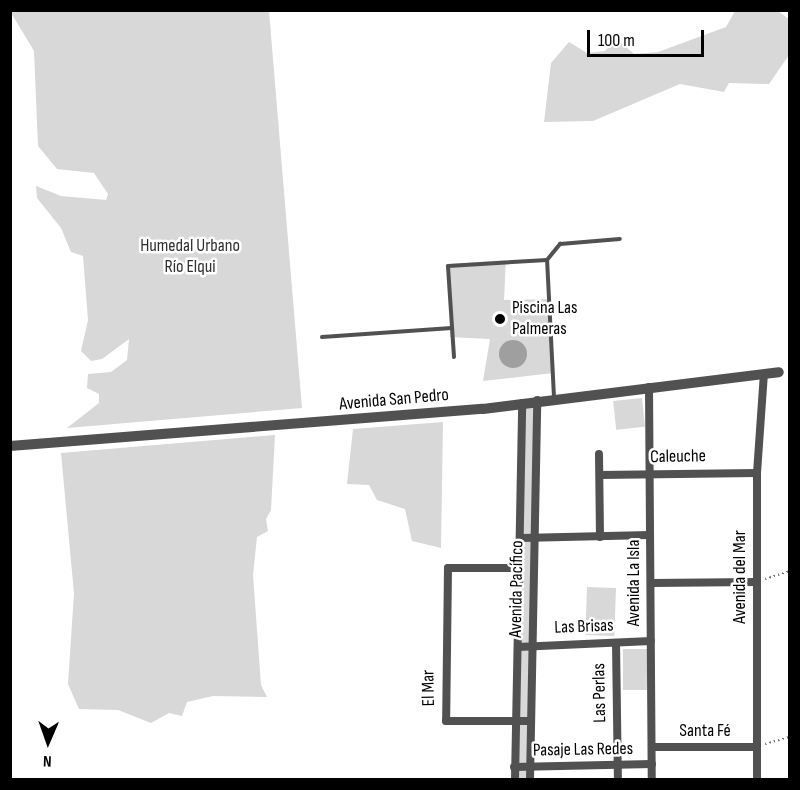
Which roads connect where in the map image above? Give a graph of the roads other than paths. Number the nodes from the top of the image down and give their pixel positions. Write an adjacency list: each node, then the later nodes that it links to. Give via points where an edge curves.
1 (620, 240): 2 (lane, via 560,244)
2 (547, 260): 3 (lane, via 448,266); 9 (lane)
3 (452, 327): 4 (lane); 5 (lane)
4 (322, 337)
5 (454, 357)
6 (779, 372): 7 (street, Avenida San Pedro)
7 (764, 374): 8 (street, Avenida San Pedro); 14 (street, Avenida del Mar)
8 (649, 387): 9 (street, Avenida San Pedro); 15 (street, Avenida La Isla)
9 (555, 398): 10 (street, Avenida San Pedro)
10 (537, 400): 11 (street, Avenida San Pedro); 20 (street, Avenida Pacífico)
11 (522, 403): 12 (street, Avenida San Pedro); 19 (street, Avenida Pacífico)
12 (10, 446)
13 (599, 454): 16 (street)
14 (757, 472): 15 (street, Caleuche); 22 (street, Avenida del Mar)
15 (650, 474): 16 (street, Caleuche); 17 (street, Avenida La Isla)
16 (600, 475): 18 (street)
17 (650, 535): 18 (street); 23 (street, Avenida La Isla)
18 (600, 537): 20 (street)
19 (520, 538): 20 (street); 21 (street, Avenida Pacífico)
20 (535, 538): 27 (street, Avenida Pacífico)
21 (520, 568): 26 (street, Avenida Pacífico); 28 (street, El Mar, via 448,568 446,721)
22 (756, 582): 23 (street); 31 (street, Avenida del Mar)
23 (651, 583): 24 (street, Avenida La Isla)
24 (651, 641): 25 (street, Las Brisas); 30 (street, Avenida La Isla)
25 (616, 643): 27 (street, Las Brisas); 33 (street, Las Perlas)
26 (518, 646): 27 (street, Las Brisas); 28 (street, Avenida Pacífico)
27 (533, 646): 29 (street, Avenida Pacífico)
28 (516, 721): 29 (street, El Mar); 34 (street, Avenida Pacífico)
29 (531, 721): 35 (street, Avenida Pacífico)
30 (652, 747): 31 (street, Santa Fé); 32 (street, Avenida La Isla)
31 (757, 747): 40 (street, Avenida del Mar)
32 (652, 764): 33 (street, Pasaje Las Redes); 39 (street, Avenida La Isla)
33 (618, 765): 35 (street, Pasaje Las Redes); 38 (street, Las Perlas)
34 (514, 767): 35 (street, Pasaje Las Redes); 36 (street, Avenida Pacífico)
35 (530, 768): 37 (street, Avenida Pacífico)
36 (515, 780)
37 (530, 780)
38 (618, 780)
39 (652, 780)
40 (757, 780)

